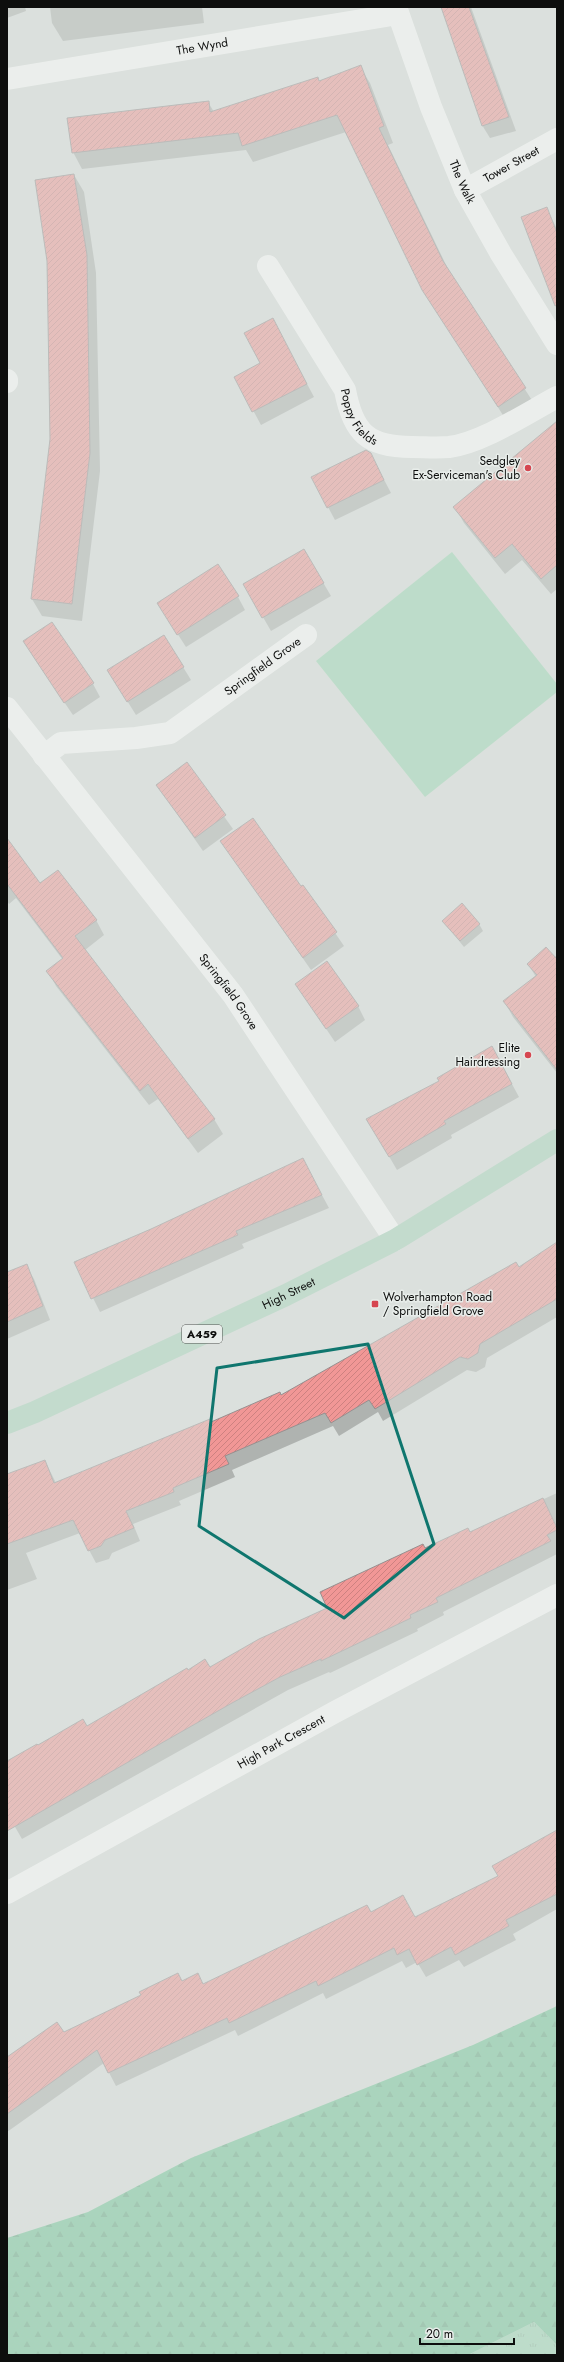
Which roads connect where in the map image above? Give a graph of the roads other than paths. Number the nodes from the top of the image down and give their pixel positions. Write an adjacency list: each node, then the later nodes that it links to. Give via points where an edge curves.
1 (397, 10): 2 (street, The Wynd); 4 (street, The Walk, via 431,107)
2 (7, 79)
3 (557, 139): 4 (street, Tower Street)
4 (465, 190): 6 (street, The Walk)
5 (268, 266): 7 (street, Poppy Fields, via 345,390 355,424 383,445 450,447 487,434)
6 (557, 344)
7 (557, 397)
8 (306, 635): 10 (street, Springfield Grove, via 170,733 61,743)
9 (7, 708): 10 (street, Springfield Grove)
10 (44, 756): 12 (street, Springfield Grove, via 233,995)
11 (557, 1140): 12 (main road, High Street / A459)
12 (395, 1240): 13 (main road, High Street / A459, via 279,1298 43,1409)
13 (7, 1423)
14 (557, 1595): 15 (street, High Park Crescent, via 335,1712)
15 (7, 1893)

